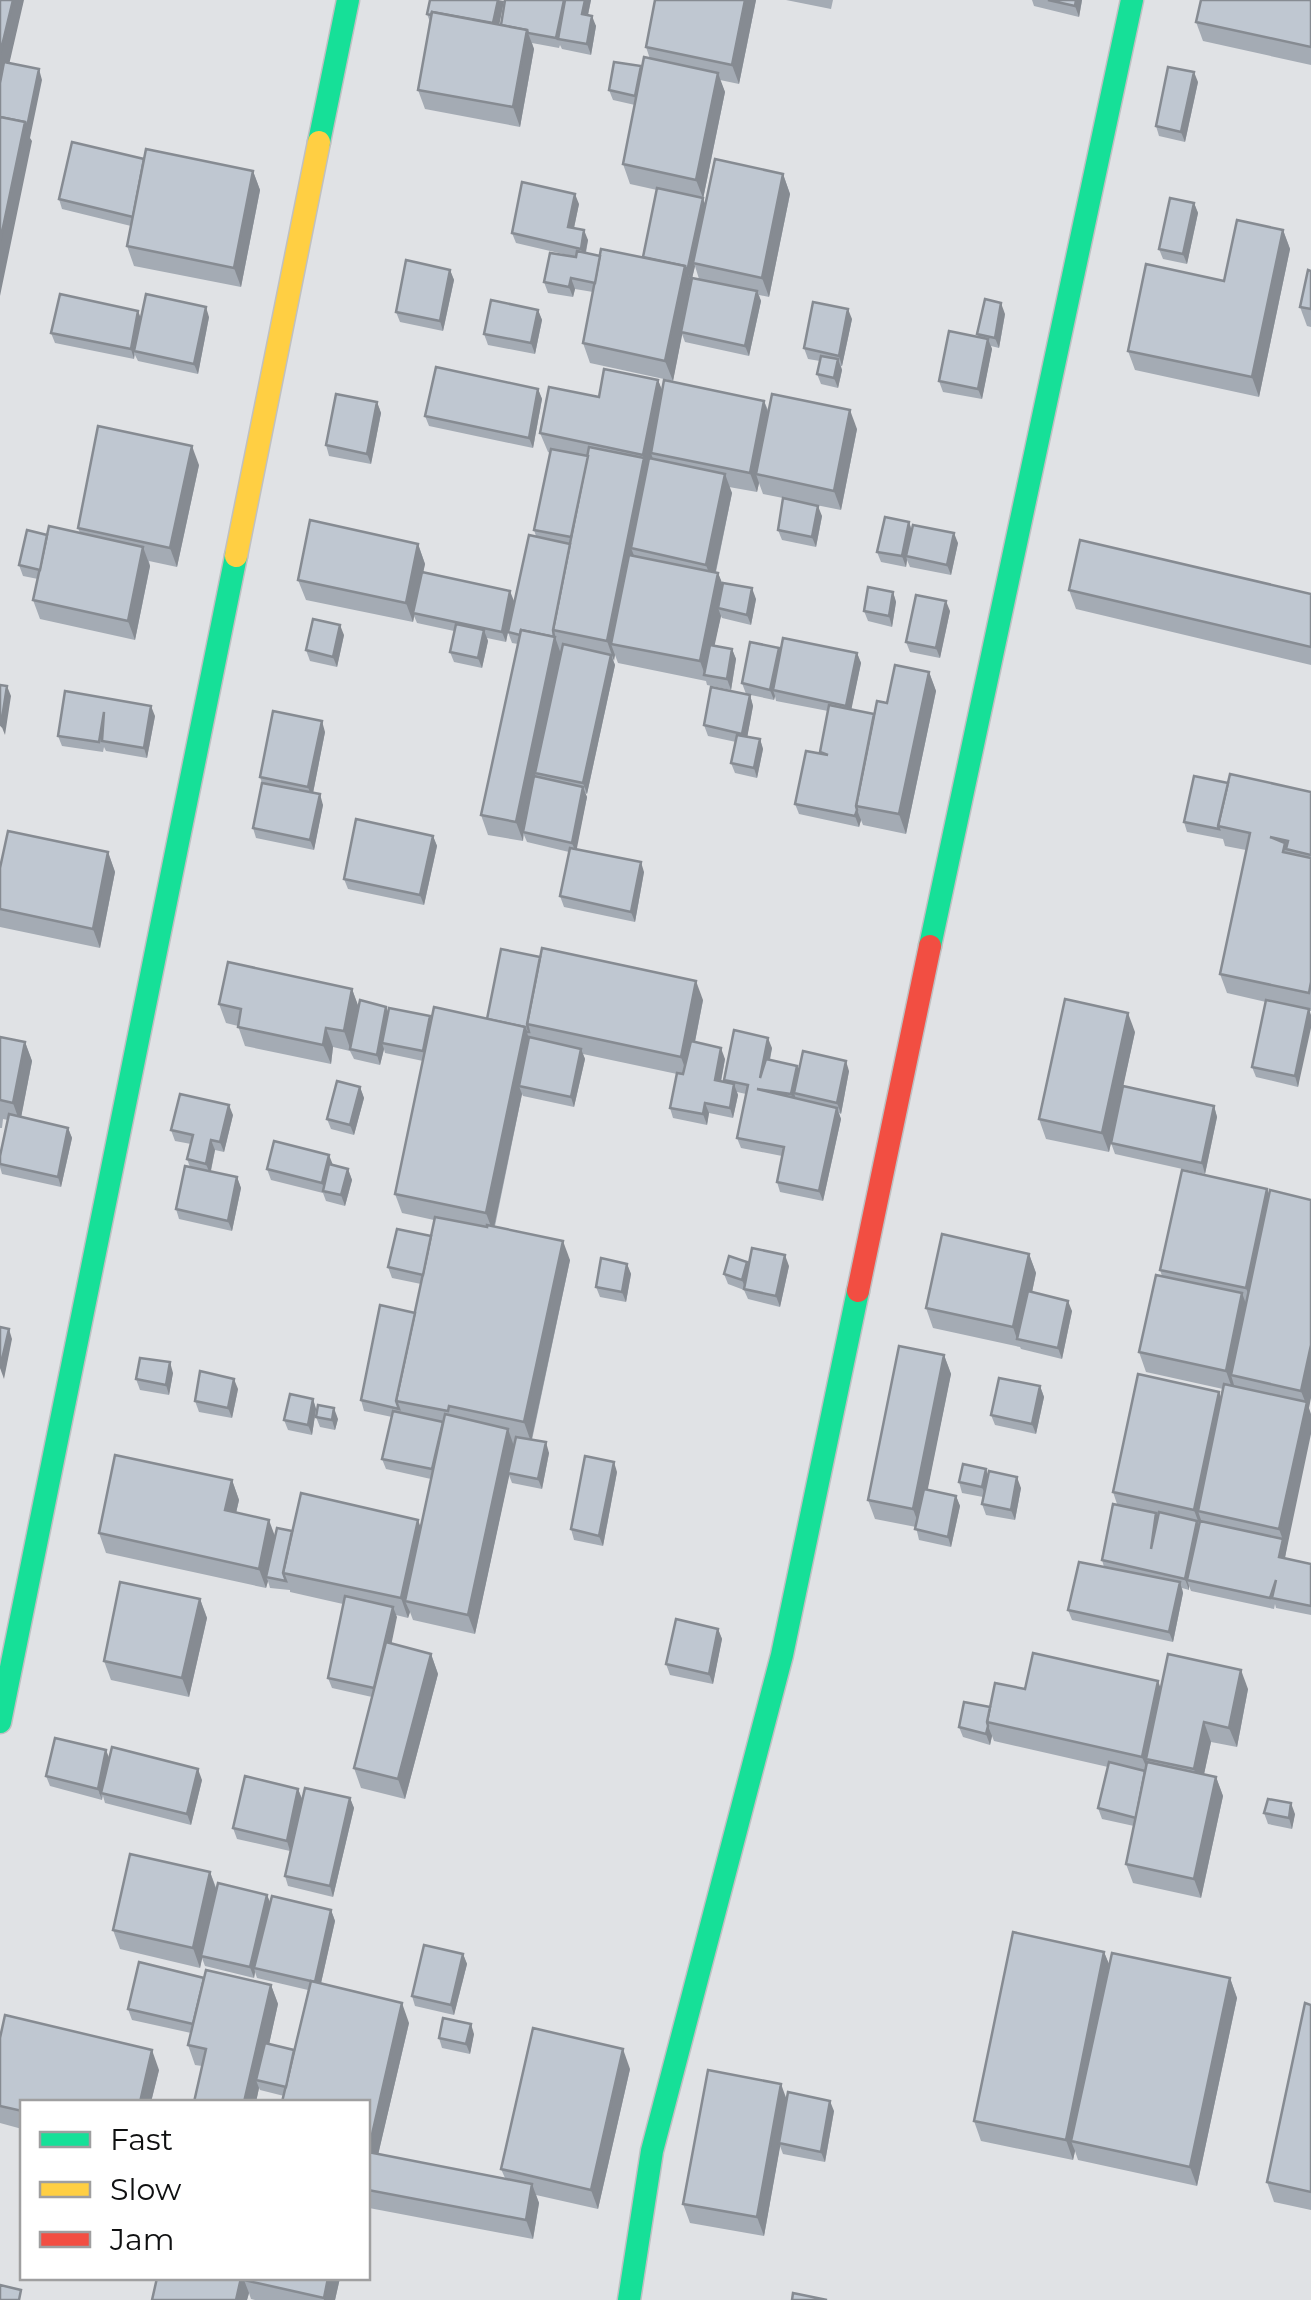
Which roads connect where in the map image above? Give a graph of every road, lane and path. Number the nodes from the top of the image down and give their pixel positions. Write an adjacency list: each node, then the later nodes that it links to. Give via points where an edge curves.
1 (348, 0): 3 (street)
2 (1132, 0): 4 (street, via 782,1655 652,2150)
3 (0, 1722)
4 (630, 2300)

